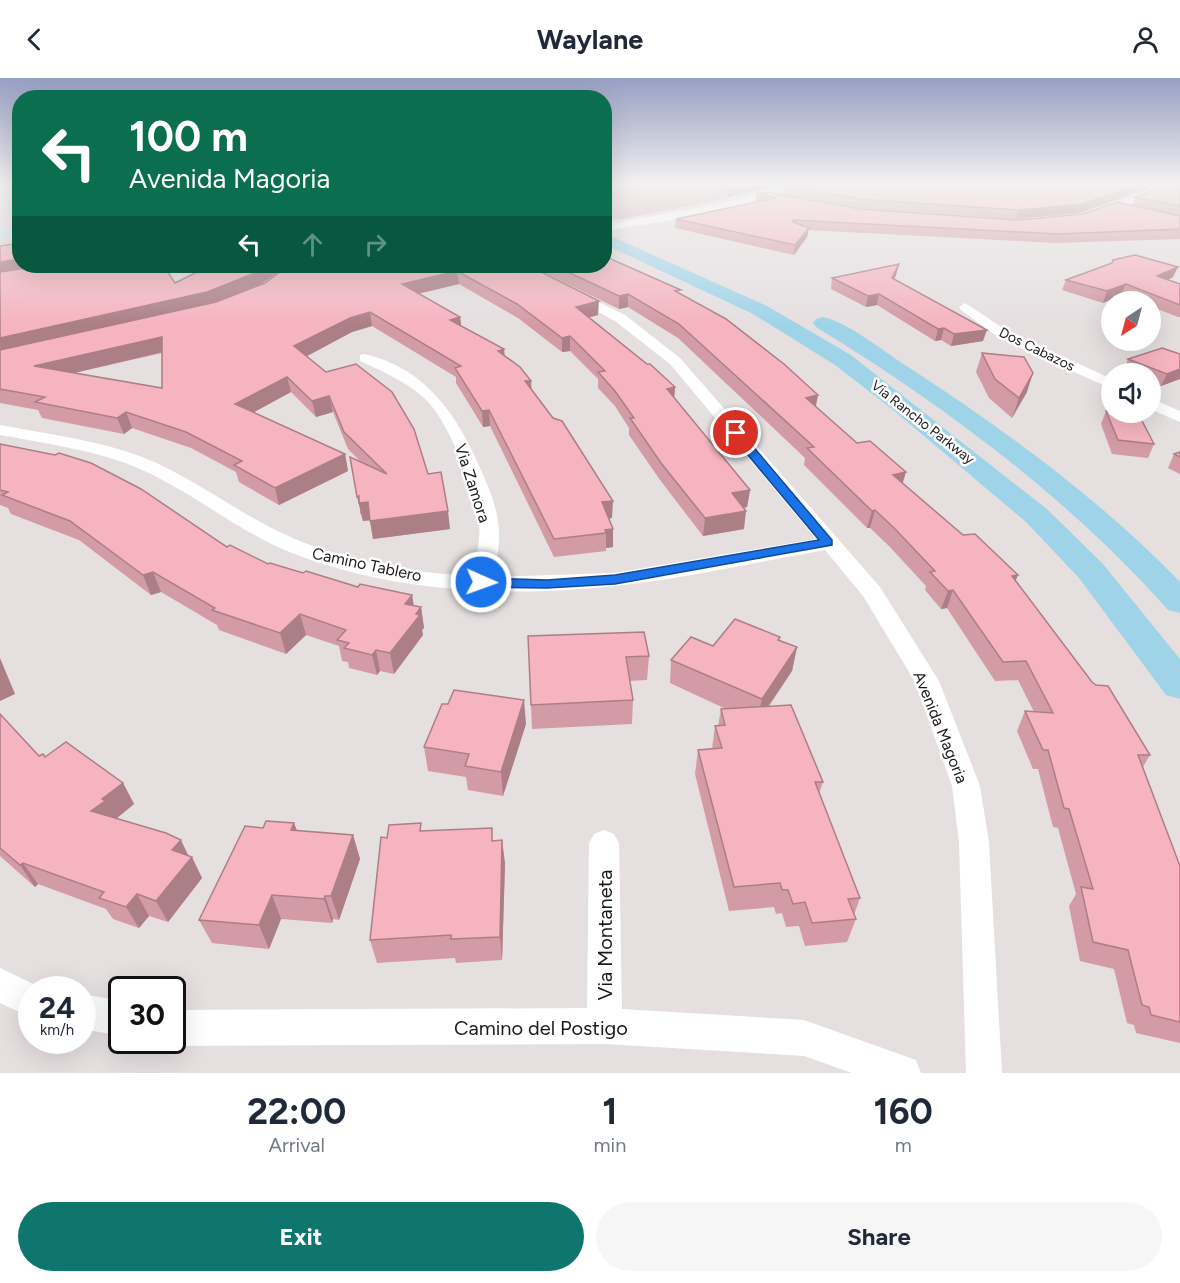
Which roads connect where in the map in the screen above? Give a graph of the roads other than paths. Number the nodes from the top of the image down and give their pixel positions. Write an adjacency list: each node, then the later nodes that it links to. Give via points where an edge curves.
1 (612, 232): 12 (main road, Via Rancho Parkway, via 767,295 875,353 1023,460 1095,518 1150,568)
2 (612, 233): 13 (main road, Via Rancho Parkway, via 760,310 843,360 901,404 1037,516 1084,563)
3 (559, 286): 10 (street, Avenida Magoria, via 620,318 675,361)
4 (965, 307): 6 (street, Dos Cabazos, via 1004,335)
5 (365, 358): 11 (street, Via Zamora, via 390,369 435,401 460,440 489,521)
6 (1101, 380)
7 (1161, 408): 8 (street)
8 (1180, 417)
9 (0, 430): 11 (street, Camino Tablero, via 136,461 244,524 301,550 376,570)
10 (828, 543): 11 (street, Camino Tablero, via 615,580); 20 (street, Avenida Magoria, via 872,592 927,681 966,786 974,842)
11 (481, 582)
12 (1180, 602)
13 (1180, 685)
14 (604, 843): 17 (street, Via Montaneta)
15 (0, 985): 16 (street)
16 (18, 994)
17 (605, 1026): 18 (street, Camino del Postigo); 19 (street, Camino del Postigo, via 804,1038)
18 (186, 1028)
19 (903, 1073)
20 (984, 1073)

